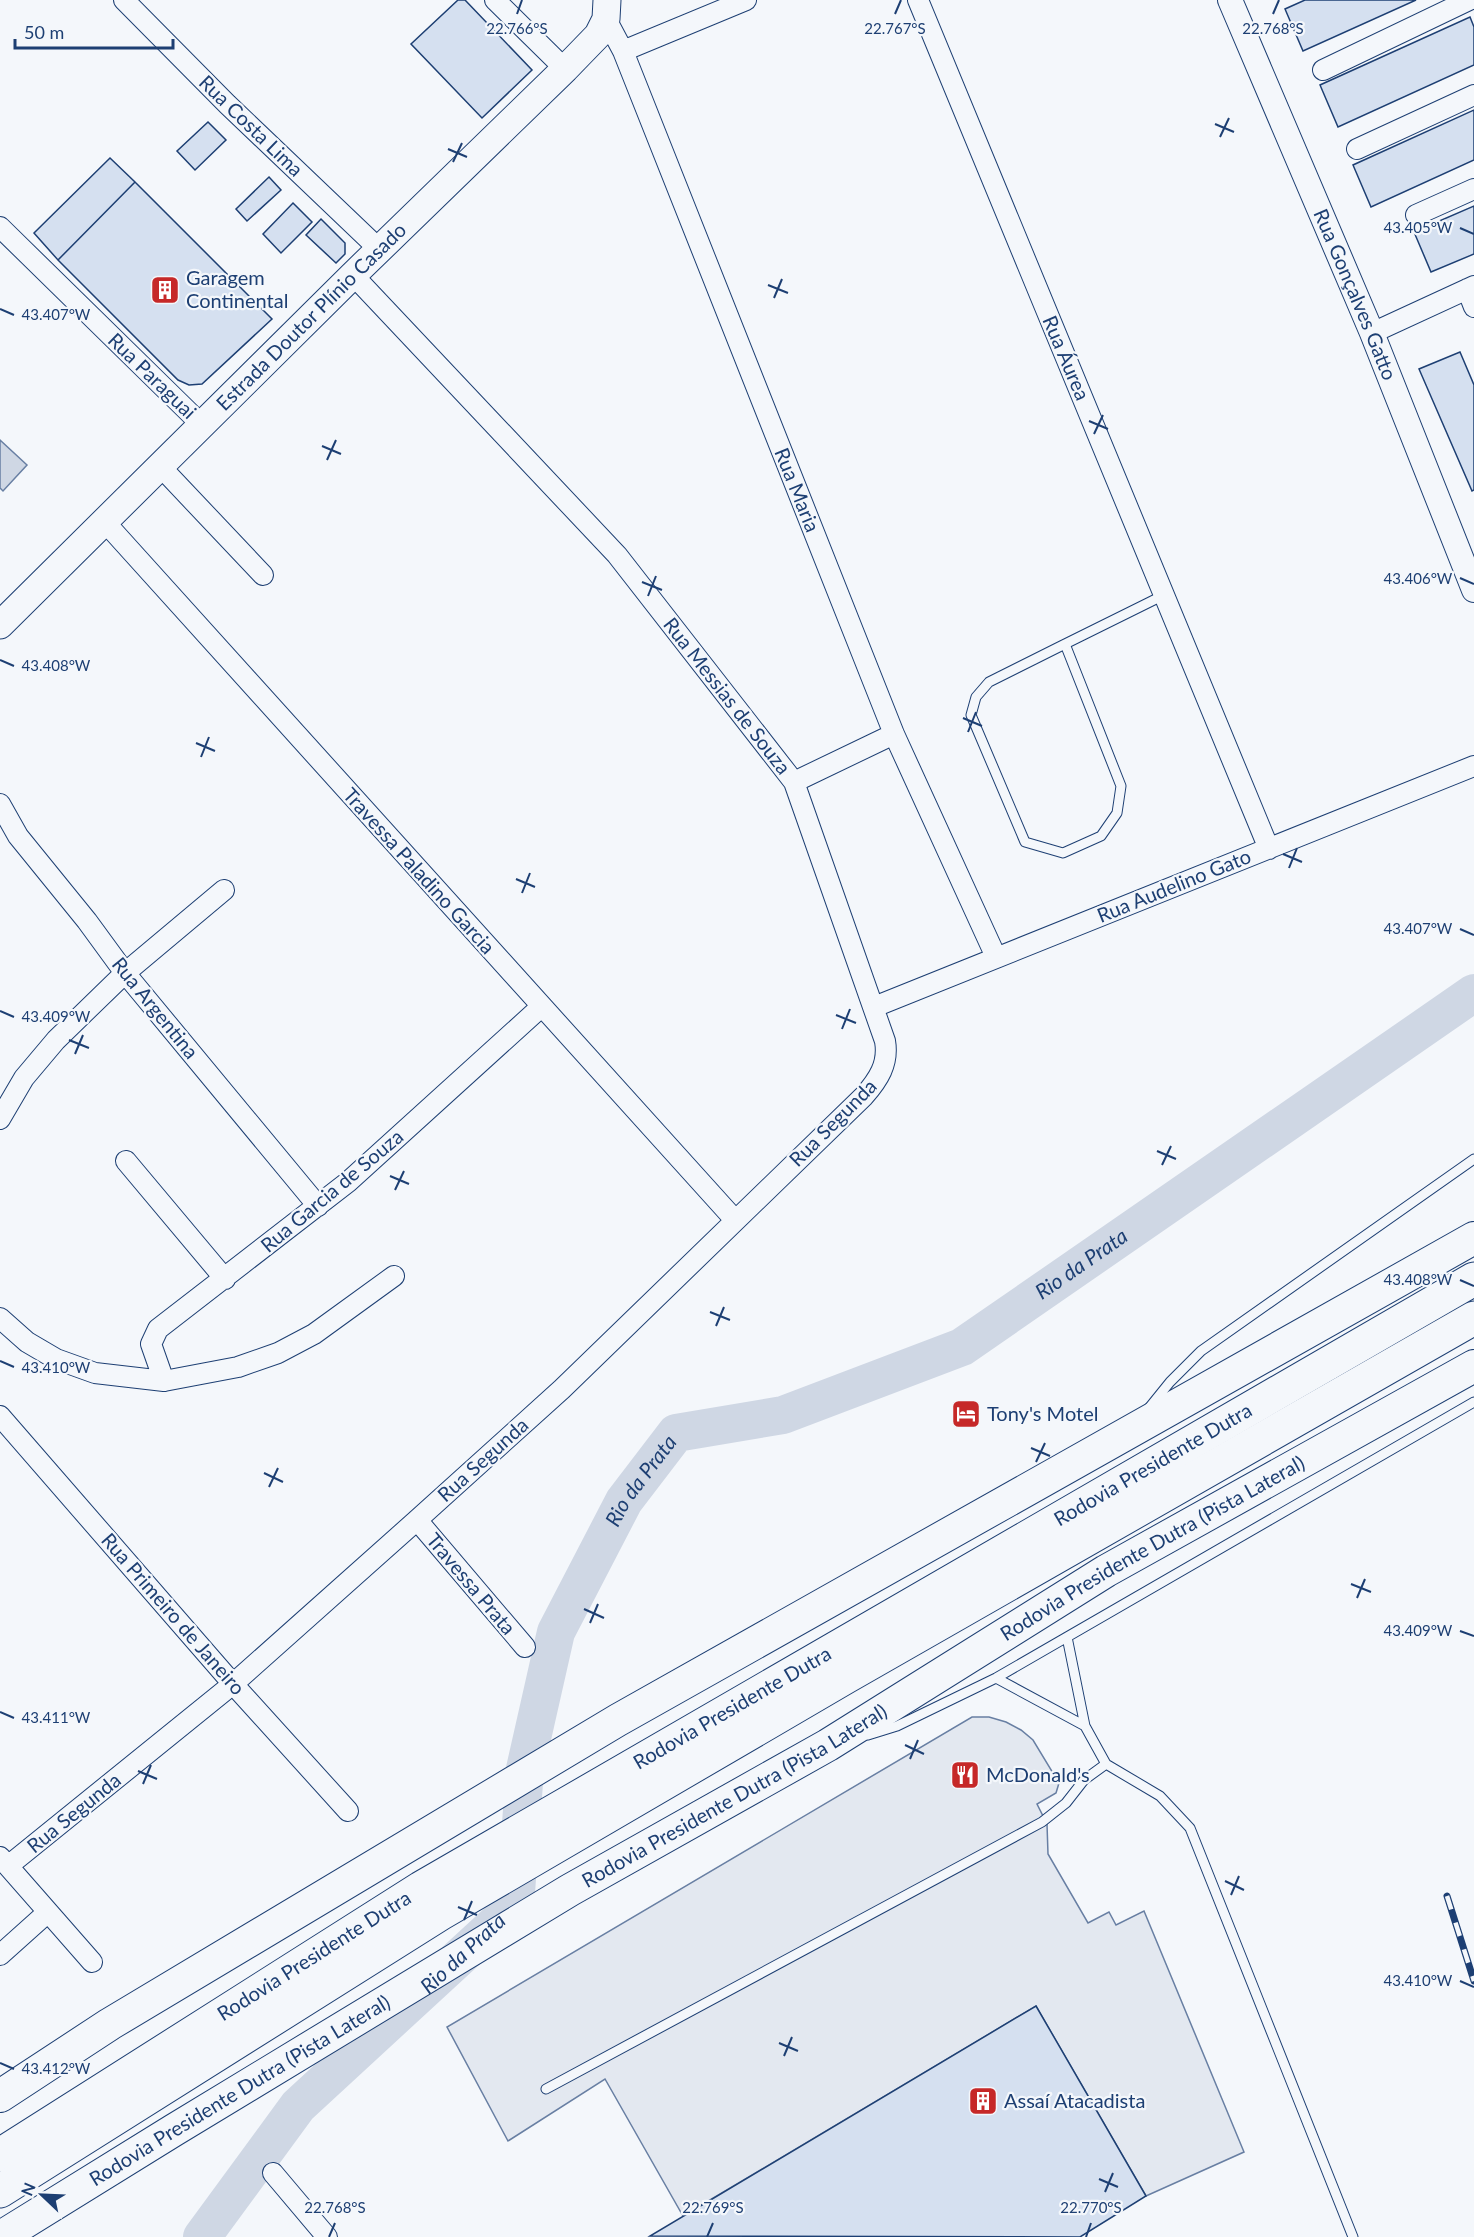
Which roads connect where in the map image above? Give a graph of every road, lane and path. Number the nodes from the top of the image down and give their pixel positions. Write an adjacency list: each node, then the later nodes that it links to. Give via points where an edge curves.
1 (124, 0): 16 (street, Rua Costa Lima)
2 (495, 0): 9 (street)
3 (746, 0): 8 (street)
4 (918, 0): 25 (street, Rua Áurea)
5 (1230, 0): 19 (street, Rua Gonçalves Gatto)
6 (1469, 0): 10 (street)
7 (607, 10): 8 (street, Rua Maria); 9 (main road, Estrada Doutor Plínio Casado, via 598,35)
8 (623, 51): 28 (street, Rua Maria)
9 (565, 69): 16 (main road, Estrada Doutor Plínio Casado)
10 (1323, 70)
11 (1474, 95): 12 (street)
12 (1357, 149)
13 (1474, 189): 14 (street)
14 (1416, 215)
15 (0, 227): 20 (street, Rua Paraguai)
16 (380, 250): 17 (main road, Estrada Doutor Plínio Casado)
17 (353, 275): 20 (main road, Estrada Doutor Plínio Casado); 30 (street, Rua Messias de Souza, via 617,555)
18 (1472, 294): 19 (street)
19 (1372, 333): 24 (street, Rua Gonçalves Gatto)
20 (202, 425): 21 (main road, Estrada Doutor Plínio Casado)
21 (160, 466): 22 (main road, Estrada Doutor Plínio Casado); 23 (street)
22 (104, 521): 26 (main road, Estrada Doutor Plínio Casado); 37 (street, Travessa Paladino Garcia)
23 (263, 575)
24 (1474, 590)
25 (1164, 595): 27 (lane); 32 (street, Rua Áurea)
26 (0, 626)
27 (1065, 644): 27 (lane, via 989,682 976,696 971,715 1025,842 1063,853 1101,836 1117,813 1121,786)
28 (894, 734): 30 (street); 34 (street, Rua Maria)
29 (1474, 766): 32 (street, Rua Audelino Gato)
30 (794, 782): 36 (street, Rua Messias de Souza)
31 (0, 804): 35 (street, Rua Argentina, via 18,836)
32 (1269, 849): 34 (street, Rua Audelino Gato)
33 (224, 890): 35 (street)
34 (996, 957): 36 (street, Rua Audelino Gato)
35 (125, 974): 38 (street, via 24,1078); 41 (street, Rua Argentina)
36 (874, 1006): 42 (street, Rua Segunda, via 887,1052 875,1084)
37 (541, 1007): 41 (street, Rua Garcia de Souza); 42 (street, Travessa Paladino Garcia)
38 (0, 1119)
39 (1474, 1159): 53 (lane, via 1201,1351)
40 (126, 1161): 45 (street)
41 (318, 1206): 45 (street, Rua Garcia de Souza)
42 (735, 1220): 54 (street, Rua Segunda, via 562,1389)
43 (1474, 1238): 53 (highway)
44 (394, 1276): 50 (street, via 314,1334 278,1353 238,1367)
45 (225, 1279): 50 (street, Rua Garcia de Souza, via 153,1336)
46 (1474, 1280): 69 (highway, Rodovia Presidente Dutra, via 421,1888)
47 (1474, 1318): 71 (highway, Rodovia Presidente Dutra, via 440,1914)
48 (0, 1319): 50 (street, via 27,1342 56,1359 95,1373)
49 (1474, 1366): 60 (highway, Rodovia Presidente Dutra (Pista Lateral), via 1106,1571)
50 (164, 1381)
51 (1474, 1402): 55 (lane)
52 (0, 1416): 58 (street, Rua Primeiro de Janeiro)
53 (1131, 1430): 68 (highway, via 618,1720 118,2020)
54 (417, 1520): 56 (street, Travessa Prata); 58 (street, Rua Segunda)
55 (1067, 1637): 57 (lane); 59 (lane)
56 (525, 1647)
57 (996, 1678): 59 (lane); 60 (lane, via 897,1726)
58 (233, 1684): 62 (street, Rua Primeiro de Janeiro); 63 (street, Rua Segunda)
59 (1085, 1726): 61 (lane)
60 (828, 1745): 72 (highway, Rodovia Presidente Dutra (Pista Lateral), via 570,1890)
61 (1106, 1764): 67 (lane, via 1042,1821); 74 (lane, via 1160,1796 1190,1827)
62 (348, 1810)
63 (4, 1862): 64 (street)
64 (48, 1912): 65 (street); 66 (street)
65 (0, 1955)
66 (92, 1962)
67 (546, 2089)
68 (0, 2096)
69 (0, 2155)
70 (273, 2173): 73 (street)
71 (0, 2192)
72 (1, 2237)
73 (327, 2237)
74 (1353, 2237)

